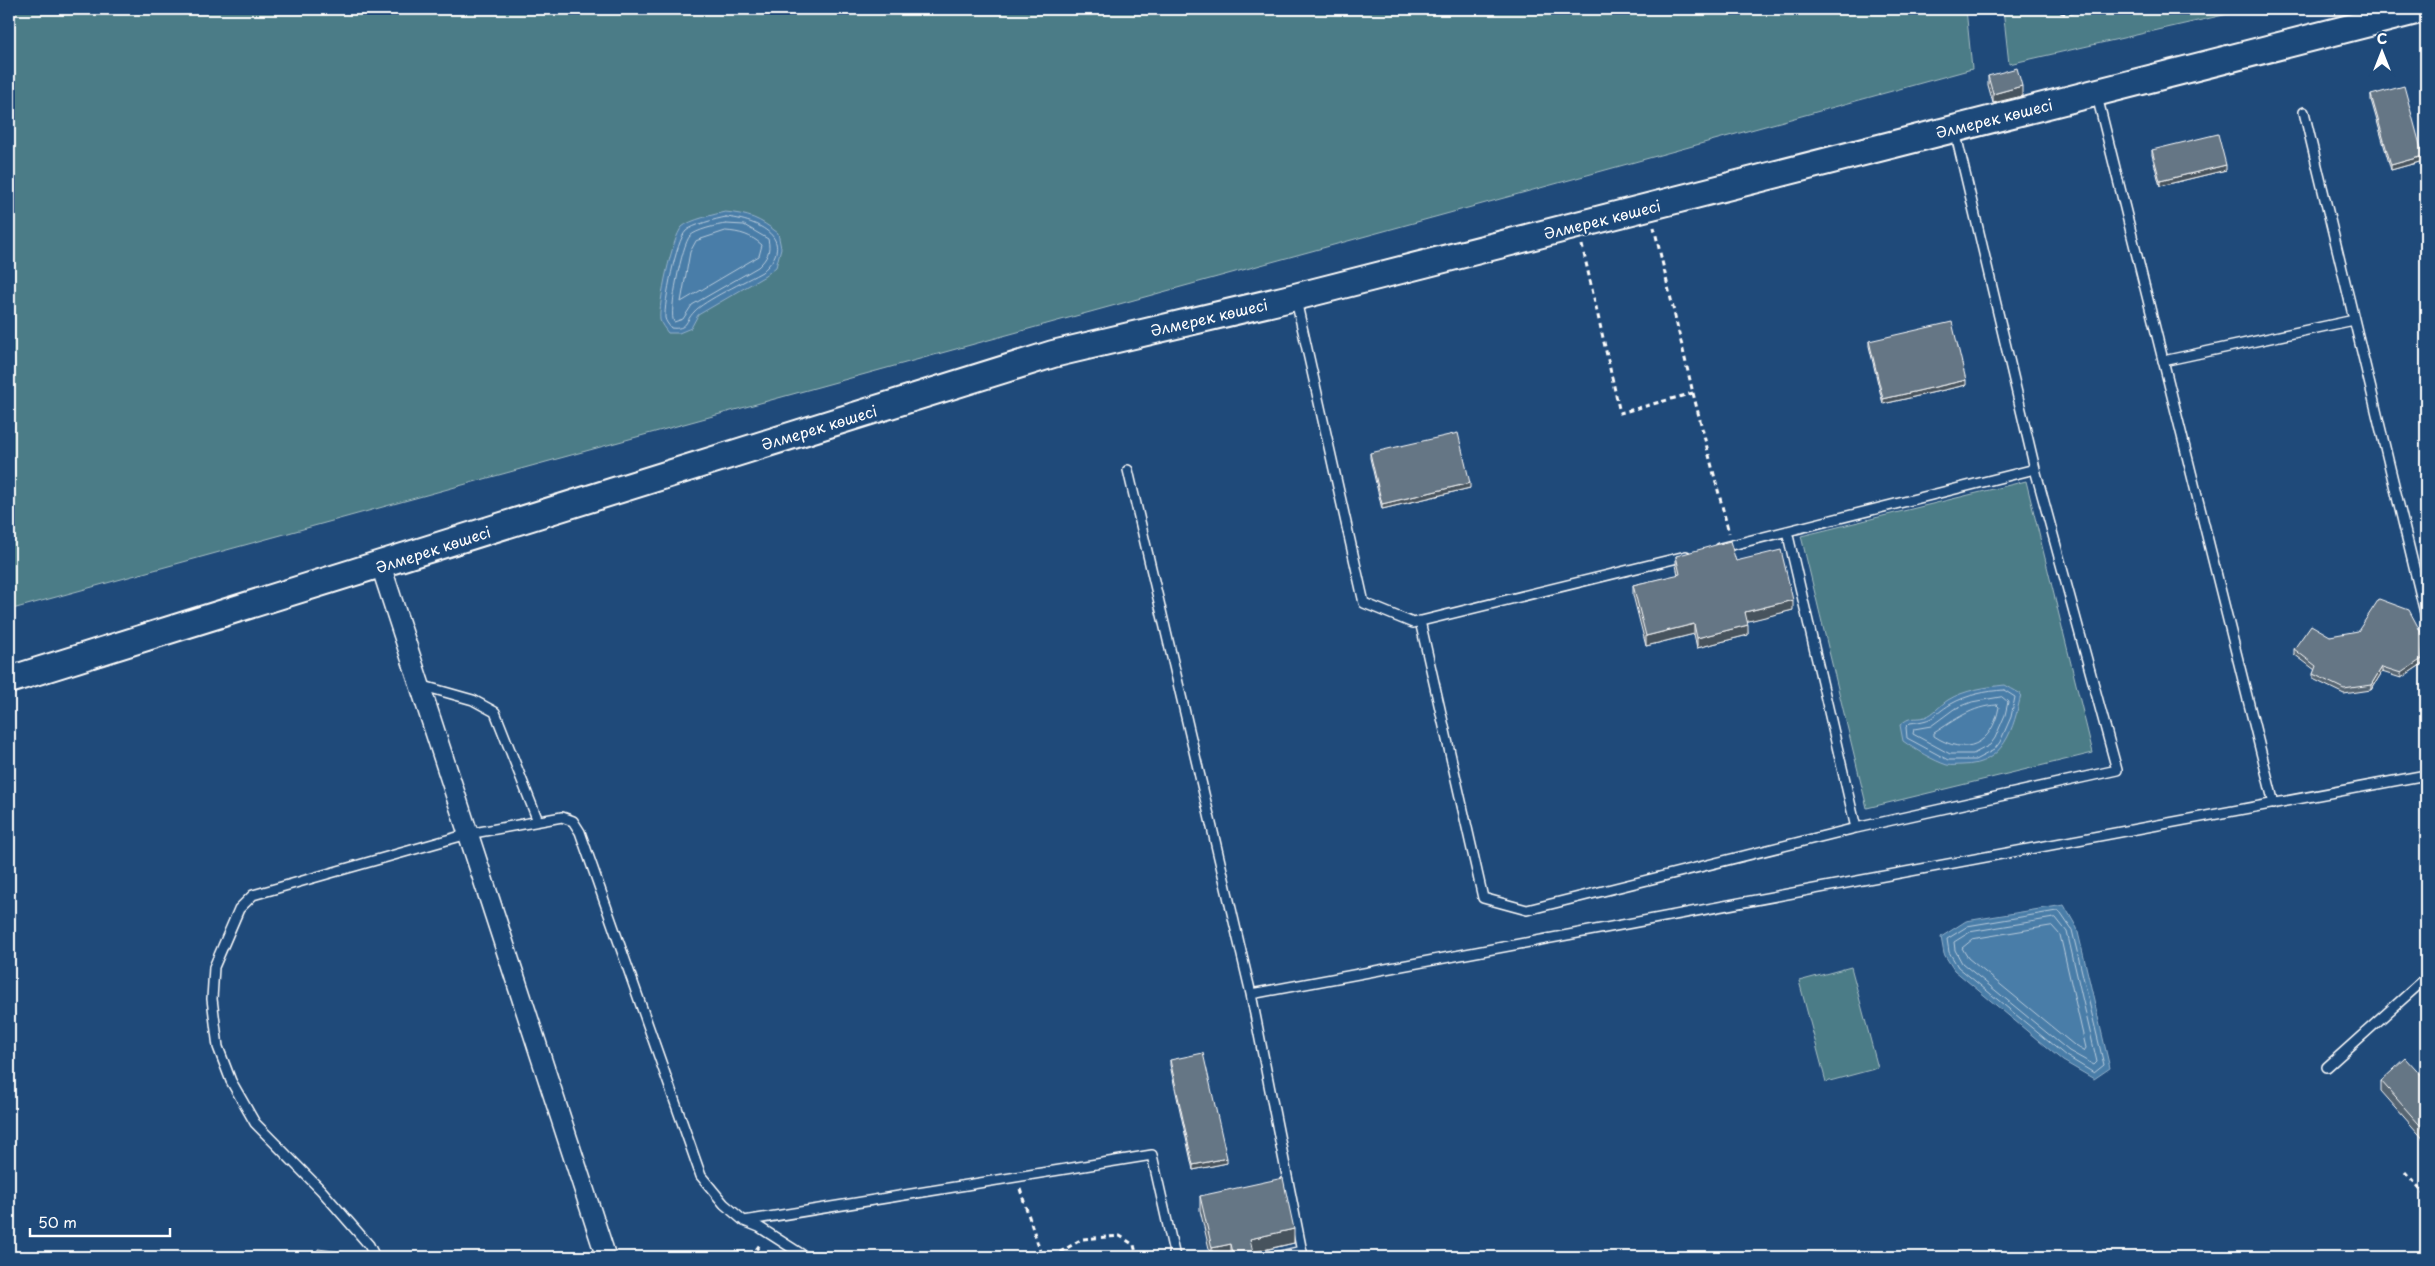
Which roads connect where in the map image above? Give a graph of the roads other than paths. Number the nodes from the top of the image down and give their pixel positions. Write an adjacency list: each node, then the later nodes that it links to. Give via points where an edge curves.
1 (2424, 9): 2 (street, Әлмерек көшесі)
2 (2096, 92): 4 (street, Әлмерек көшесі); 7 (lane)
3 (2304, 112): 6 (lane)
4 (1954, 128): 5 (street, Әлмерек көшесі); 8 (lane)
5 (1295, 297): 13 (street, Әлмерек көшесі, via 1053,354); 15 (lane, via 1364,603 1413,623)
6 (2354, 320): 7 (lane); 14 (lane)
7 (2163, 361): 19 (lane)
8 (2035, 469): 10 (lane); 21 (lane, via 2117,770)
9 (1128, 470): 24 (lane)
10 (1787, 530): 11 (lane); 21 (lane)
11 (1713, 550)
12 (1694, 554): 15 (lane)
13 (381, 566): 16 (street, Әлмерек көшесі); 17 (street)
14 (2426, 617)
15 (1420, 621): 21 (lane, via 1483,898 1527,910)
16 (9, 680)
17 (420, 685): 20 (lane, via 473,700 494,712); 22 (street)
18 (2426, 775): 19 (lane)
19 (2274, 804): 24 (lane)
20 (538, 821): 22 (lane); 26 (lane, via 562,817 573,821 580,832 701,1176 724,1204)
21 (1856, 828)
22 (468, 834): 28 (lane, via 253,894 239,908 214,967 212,999 218,1047 231,1081 254,1123 321,1190 369,1244); 29 (street)
23 (2426, 978): 25 (lane)
24 (1251, 994): 27 (lane)
25 (2328, 1067)
26 (744, 1221): 30 (lane); 31 (lane, via 1152,1155)
27 (1302, 1254): 32 (lane)
28 (375, 1257)
29 (606, 1257)
30 (806, 1257)
31 (1174, 1257)
32 (1275, 1257)

